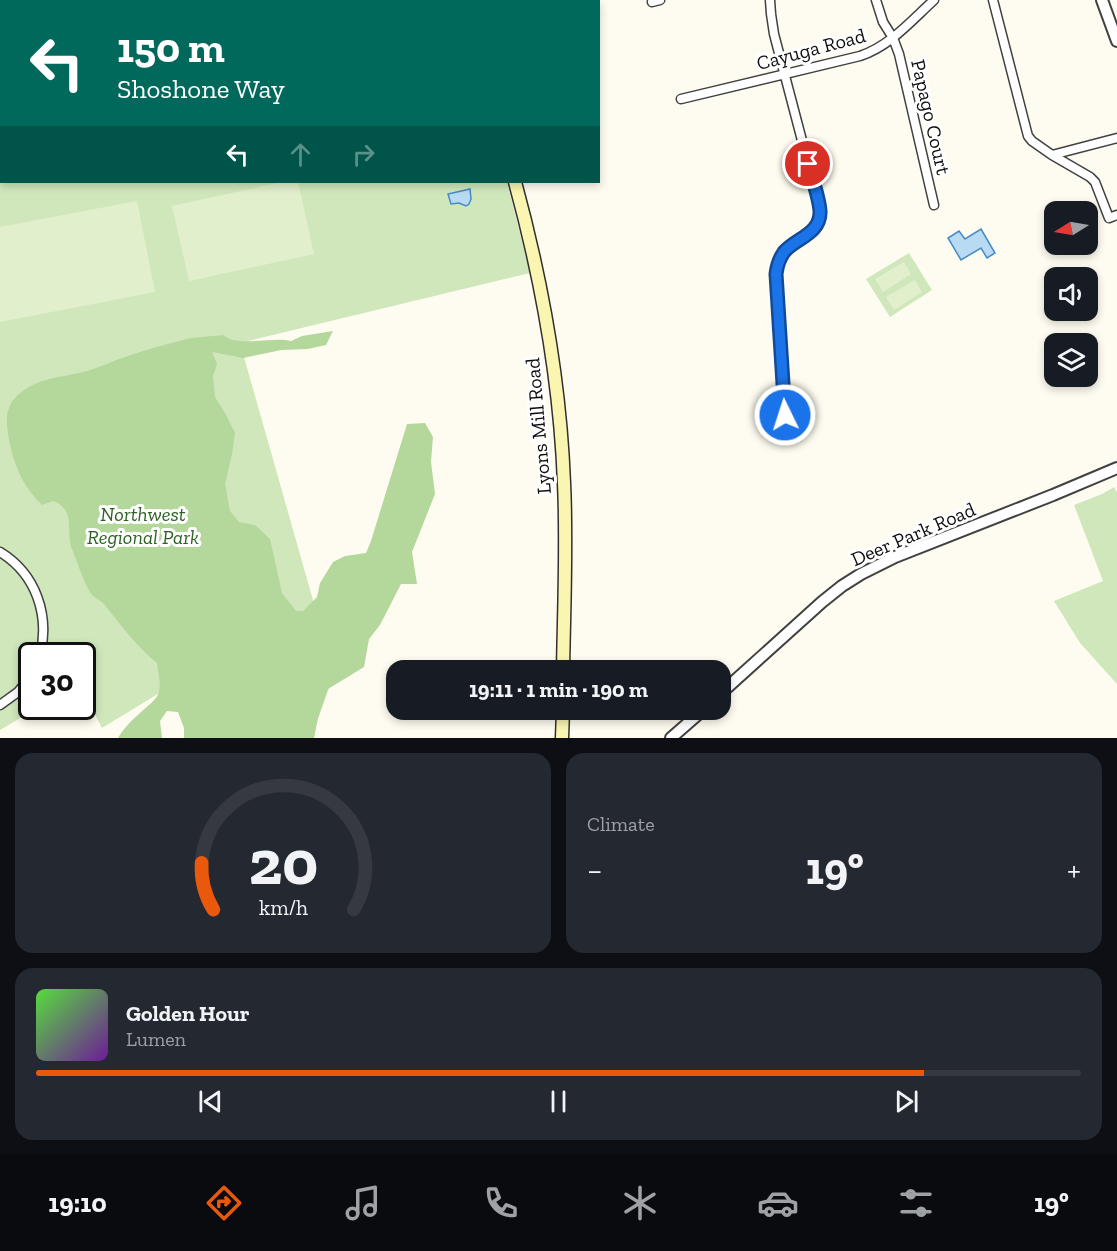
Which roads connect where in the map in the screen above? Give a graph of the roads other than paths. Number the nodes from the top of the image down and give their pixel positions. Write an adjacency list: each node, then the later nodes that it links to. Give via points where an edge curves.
1 (770, 0): 8 (street)
2 (876, 0): 6 (street, Papago Court)
3 (934, 0): 6 (street, Cayuga Road)
4 (993, 0): 11 (street, via 1026,131 1032,141)
5 (1102, 0): 7 (street)
6 (893, 38): 8 (street, Cayuga Road, via 860,56); 13 (street, Papago Court)
7 (1117, 41)
8 (785, 74): 9 (street, Cayuga Road); 15 (street, via 820,209 816,227 784,252 776,274)
9 (681, 99)
10 (1117, 138): 11 (street)
11 (1052, 155): 14 (street, via 1090,177 1098,187 1109,218)
12 (515, 183): 19 (main road, Lyons Mill Road, via 551,341 564,481)
13 (934, 205)
14 (1117, 215)
15 (785, 415)
16 (1117, 468): 20 (street, Deer Park Road, via 861,574 822,602)
17 (0, 552): 18 (street, via 24,573 39,600)
18 (42, 642)
19 (563, 660)
20 (731, 684)
21 (18, 692): 22 (street)
22 (0, 705)
23 (563, 720): 25 (main road)
24 (692, 720): 26 (street)
25 (562, 738)
26 (671, 738)

